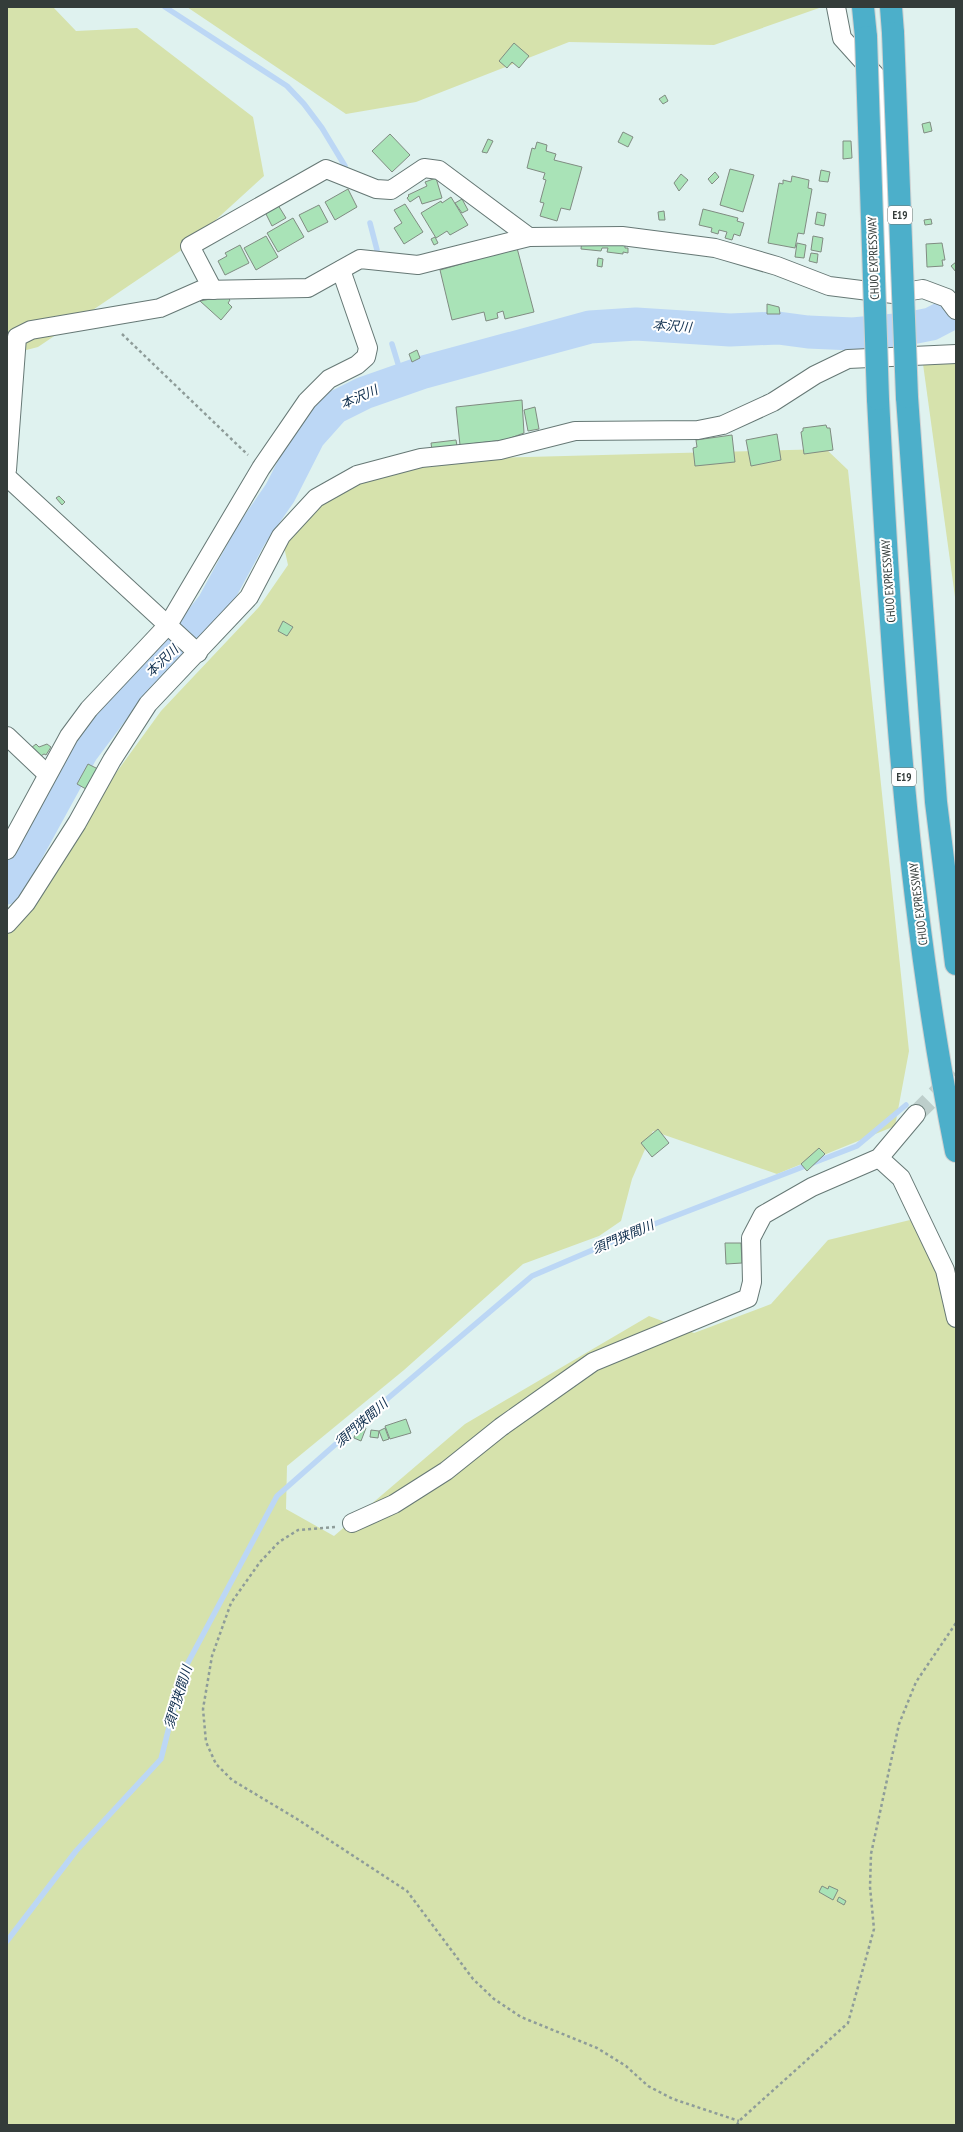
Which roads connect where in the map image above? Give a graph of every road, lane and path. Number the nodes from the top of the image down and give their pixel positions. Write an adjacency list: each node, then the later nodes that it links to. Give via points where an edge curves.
1 (836, 7): 7 (street, via 842,38 878,78)
2 (863, 7): 22 (highway, CHUO EXPRESSWAY / E19, bridge, via 888,603 906,809 928,986)
3 (891, 7): 20 (highway, E19, bridge, via 907,397 936,802)
4 (529, 237): 5 (street, via 418,265 360,259); 6 (street, via 439,170 424,168 391,190 376,189 326,169 190,246); 7 (street, via 622,236 715,248 777,266 829,286)
5 (341, 270): 6 (street, via 308,288); 11 (street, via 368,348 366,358 329,379 317,389)
6 (213, 290): 9 (street, via 201,290 160,308)
7 (893, 294): 8 (street, via 922,289 947,298)
8 (954, 307)
9 (105, 318): 11 (path); 12 (street, via 31,330 17,337)
10 (956, 354): 15 (street, via 848,359 814,375 773,402 723,424 698,430 575,431 500,450 421,458 358,476 316,498 281,536 249,596)
11 (261, 468): 14 (street)
12 (7, 470)
13 (7, 477): 14 (street)
14 (168, 626): 15 (street); 17 (street, via 89,709 69,736)
15 (198, 653): 19 (street, via 148,704 26,903)
16 (7, 736): 17 (street)
17 (47, 774): 18 (street)
18 (7, 850)
19 (7, 924)
20 (956, 964)
21 (916, 1114): 23 (street)
22 (956, 1151)
23 (879, 1158): 24 (street, via 901,1178 945,1270); 25 (street, via 812,1187 763,1215 751,1238 752,1282 748,1298 593,1362 501,1427 446,1471 394,1504)
24 (956, 1318)
25 (352, 1523): 27 (path, via 323,1529 298,1530 279,1542 260,1562 231,1603 212,1656 203,1709 206,1742 216,1764 232,1780 407,1891 473,1979 494,1999 522,2017 598,2048 626,2066 648,2086 672,2099)
26 (956, 1623): 27 (path, via 916,1682 899,1724 871,1854 870,1887 874,1929 848,2023)
27 (738, 2123)

